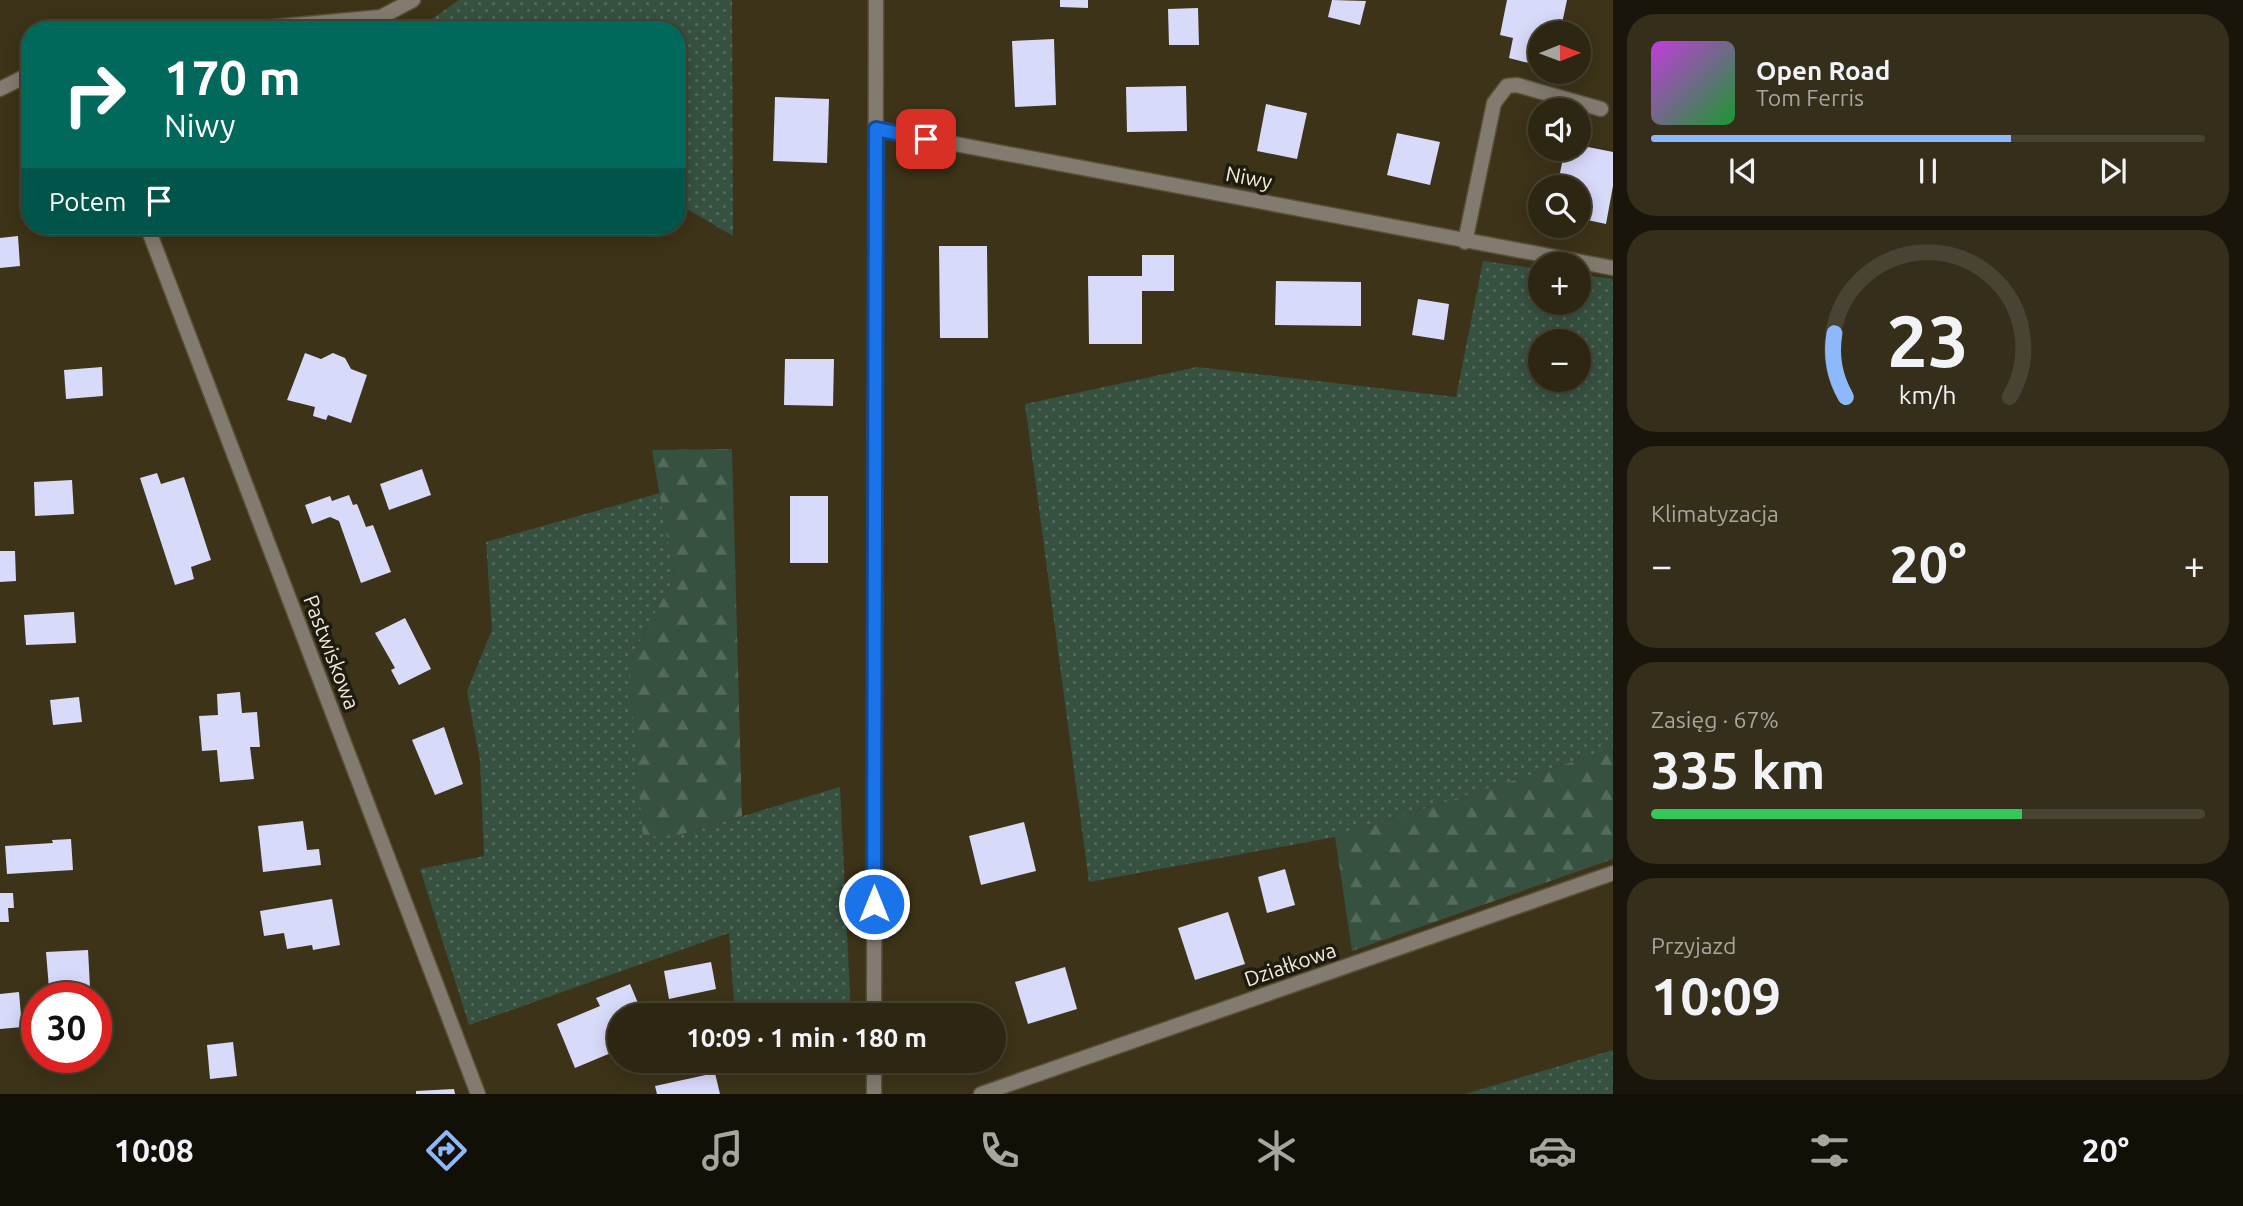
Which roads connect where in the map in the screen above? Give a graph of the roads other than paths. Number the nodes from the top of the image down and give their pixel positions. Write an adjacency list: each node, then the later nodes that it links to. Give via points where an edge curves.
1 (414, 0): 3 (street, via 381,17)
2 (876, 0): 7 (street)
3 (338, 21)
4 (21, 78): 5 (street)
5 (0, 89)
6 (1601, 109): 9 (street, via 1507,86 1494,103)
7 (876, 129): 9 (street, Niwy); 12 (street)
8 (150, 235): 14 (street, Pastwiskowa)
9 (1465, 242): 10 (street, Niwy)
10 (1613, 268)
11 (1613, 873): 16 (street, Działkowa)
12 (874, 1003)
13 (874, 1073): 15 (street)
14 (478, 1094)
15 (874, 1094)
16 (981, 1094)

